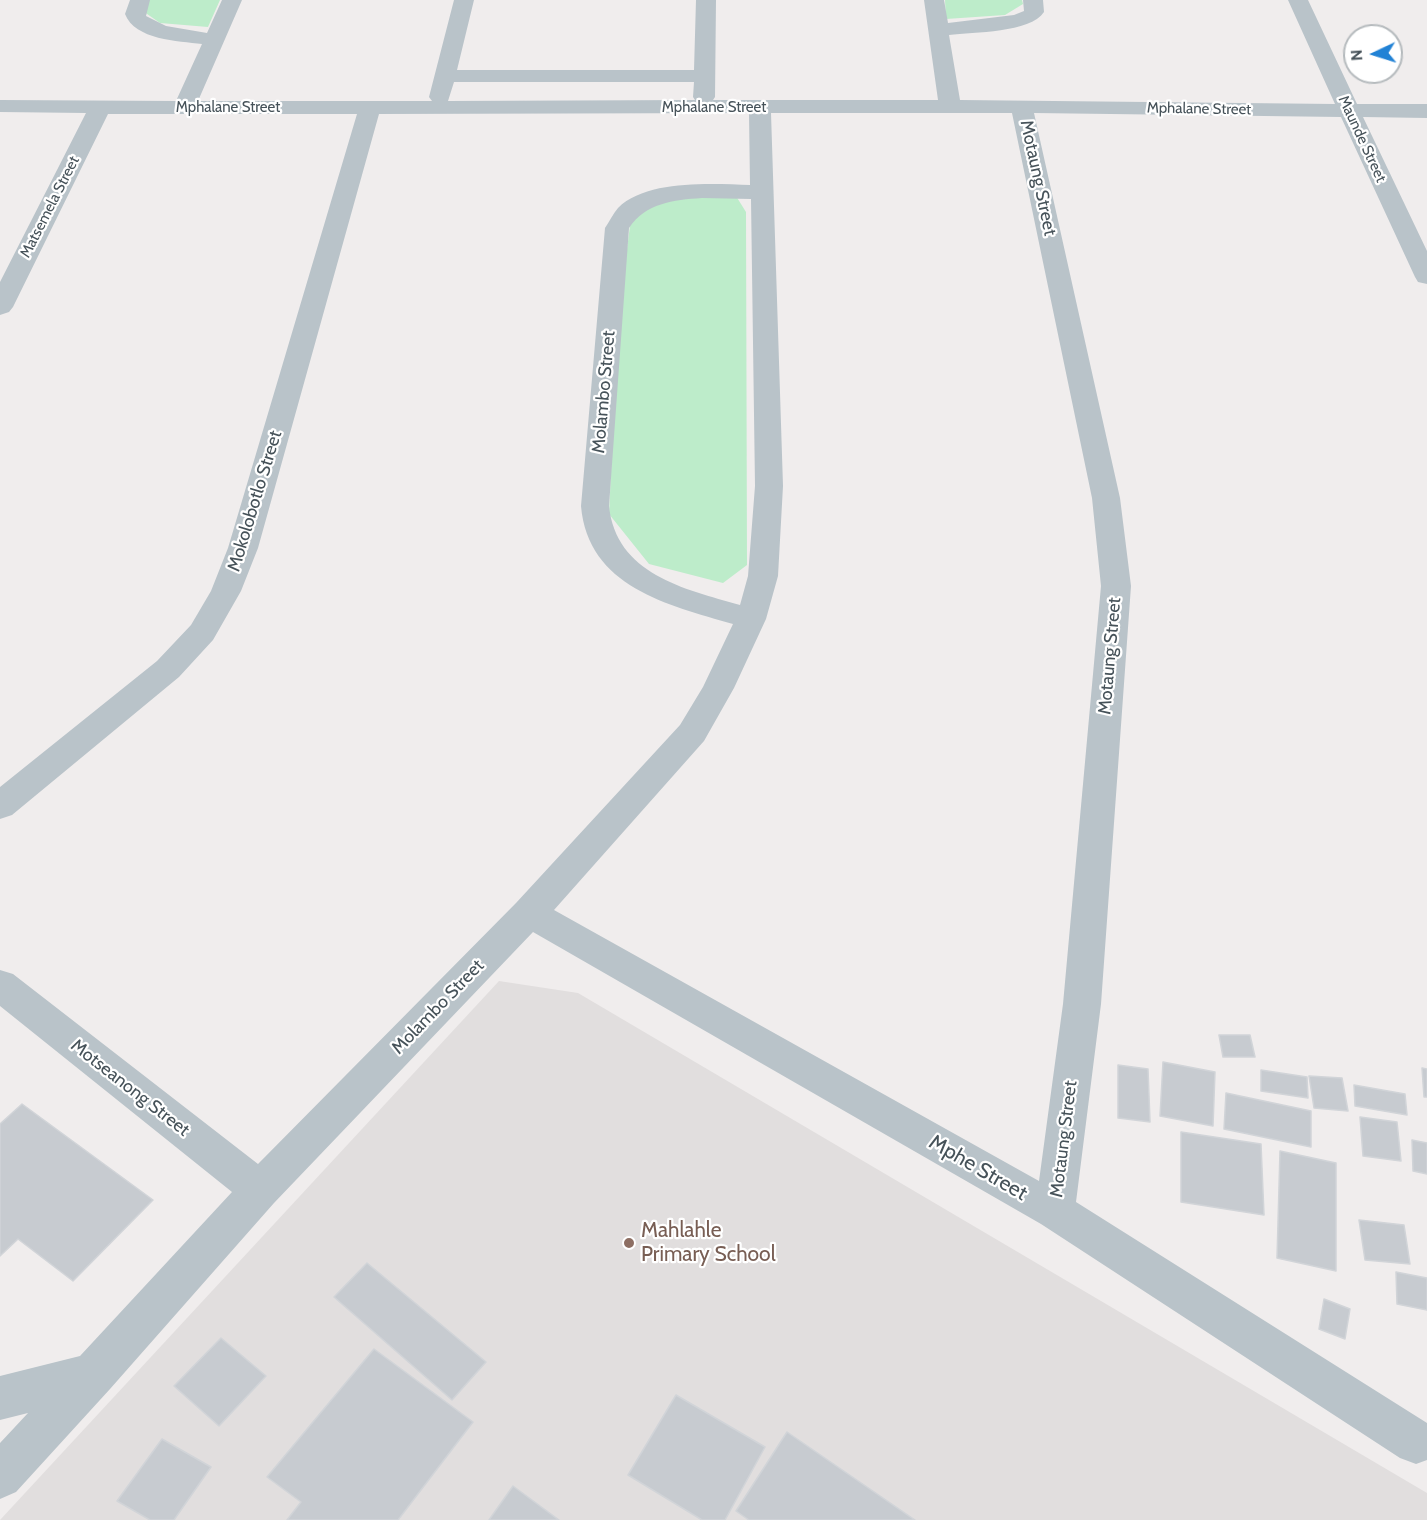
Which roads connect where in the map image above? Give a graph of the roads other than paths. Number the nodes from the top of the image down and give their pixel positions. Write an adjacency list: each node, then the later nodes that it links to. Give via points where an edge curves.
1 (141, 0): 9 (street, via 135,17 142,24)
2 (232, 0): 9 (street)
3 (464, 0): 10 (street)
4 (706, 0): 11 (street)
5 (934, 0): 8 (street)
6 (1033, 0): 8 (street, via 1034,12 1017,21)
7 (1298, 0): 21 (street, Maunde Street)
8 (940, 30): 13 (street)
9 (215, 40): 17 (street)
10 (446, 76): 11 (street); 15 (street)
11 (704, 76): 19 (street)
12 (0, 106): 14 (street, Mphalane Street)
13 (950, 106): 16 (street, Mphalane Street); 20 (street, Mphalane Street)
14 (100, 107): 17 (street, Mphalane Street); 25 (street, Matsemela Street)
15 (437, 107): 18 (street, Mphalane Street); 19 (street, Mphalane Street)
16 (1022, 107): 21 (street, Mphalane Street); 31 (street, Motaung Street, via 1106,498 1116,585 1082,1004)
17 (184, 108): 18 (street, Mphalane Street)
18 (370, 108): 27 (street, Mokolobotlo Street, via 243,548 226,591 202,632 168,669)
19 (704, 108): 20 (street, Mphalane Street)
20 (760, 108): 23 (street, Molambo Street)
21 (1349, 111): 22 (street, Mphalane Street); 24 (street, Maunde Street)
22 (1427, 111)
23 (760, 192): 26 (street, Molambo Street, via 769,486 763,576); 26 (street, Molambo Street, via 673,194 637,204 620,219 595,506 599,532 625,569 677,596)
24 (1427, 277)
25 (0, 307)
26 (751, 619): 28 (street, Molambo Street, via 692,733)
27 (0, 806)
28 (529, 914): 30 (street, Molambo Street); 31 (street, Mphe Street)
29 (0, 985): 30 (street, Motseanong Street)
30 (260, 1190): 32 (street, Molambo Street)
31 (1055, 1211): 34 (street, Mphe Street)
32 (95, 1374): 33 (street); 35 (street, Molambo Street)
33 (0, 1398)
34 (1416, 1442)
35 (0, 1476)

